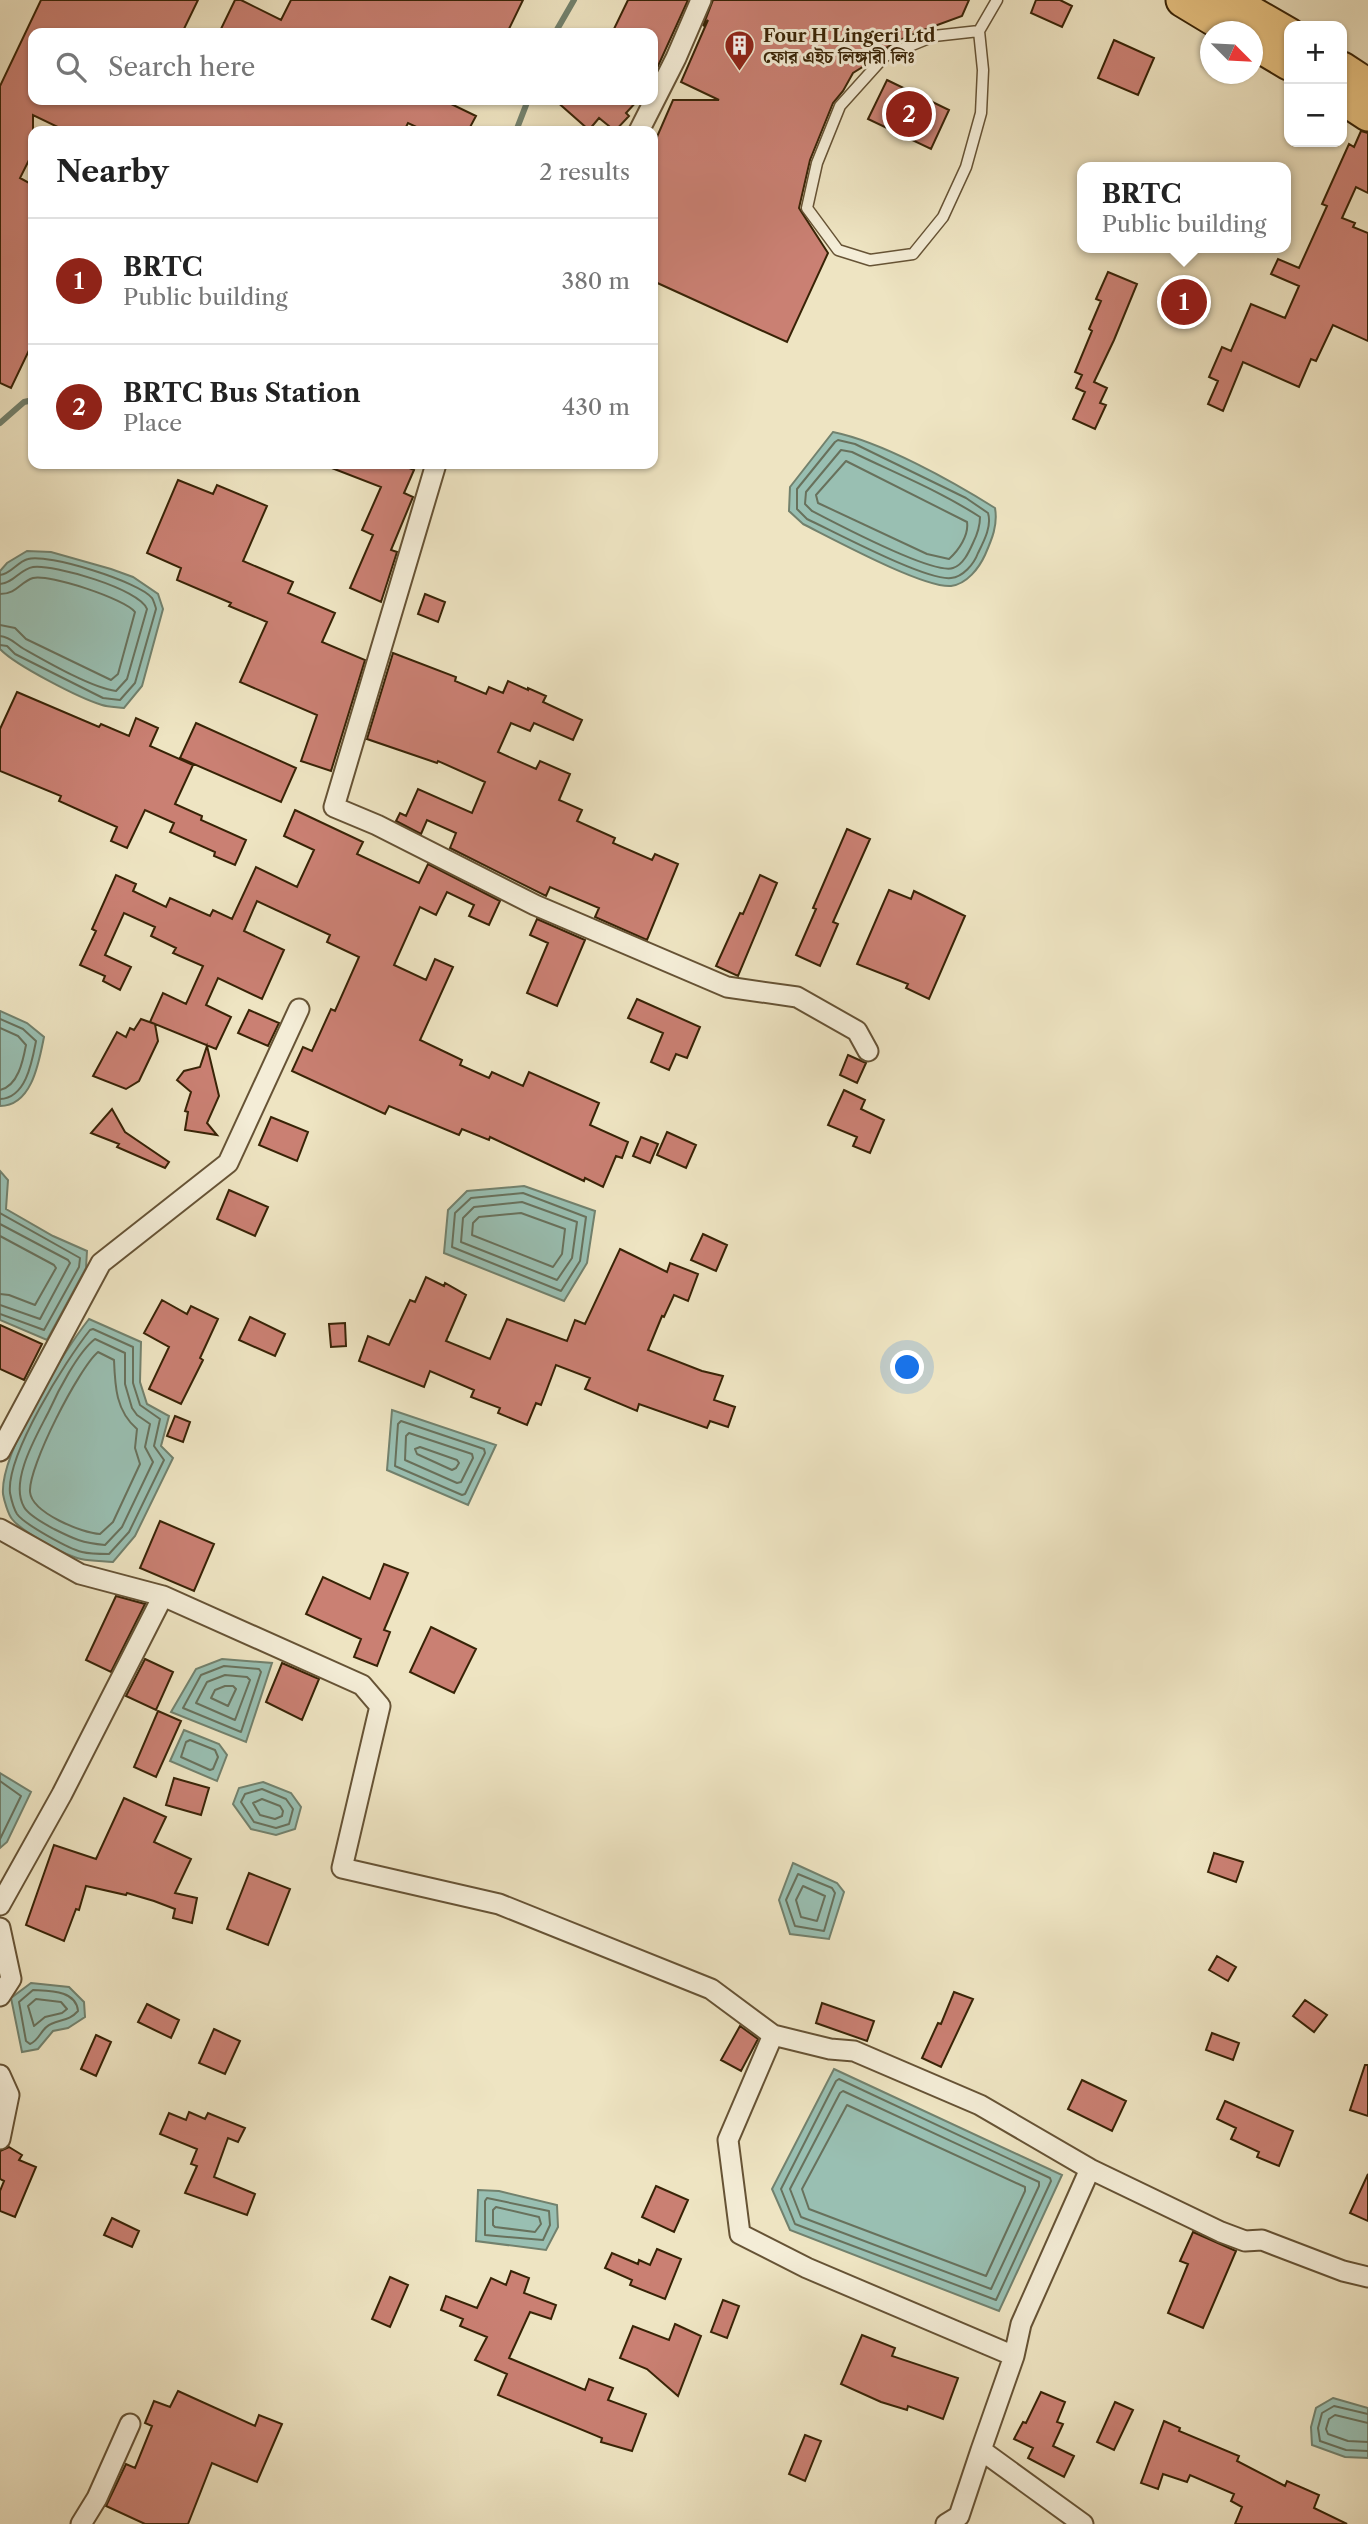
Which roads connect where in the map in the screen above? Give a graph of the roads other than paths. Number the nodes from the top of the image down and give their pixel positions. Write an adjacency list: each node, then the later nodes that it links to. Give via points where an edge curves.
1 (701, 0): 12 (street)
2 (997, 0): 6 (lane)
3 (1183, 0): 5 (highway)
4 (1228, 0): 7 (highway)
5 (1218, 21)
6 (979, 31): 6 (lane, via 981,113 966,167 943,217 913,254 870,260 838,250 807,208 817,163 840,106 885,57 934,36)
7 (1284, 32)
8 (1263, 48): 9 (highway)
9 (1284, 60)
10 (1347, 72): 11 (highway)
11 (1368, 86)
12 (658, 94)
13 (1347, 100): 15 (highway)
14 (653, 105): 16 (street)
15 (1368, 114)
16 (642, 126)
17 (435, 469): 19 (street, via 334,807 535,905 727,987 797,997 858,1031)
18 (299, 1009): 20 (street, via 228,1163 101,1263)
19 (868, 1051)
20 (1, 1444)
21 (0, 1529): 22 (street, via 80,1574)
22 (163, 1596): 23 (street); 26 (street, via 362,1685 380,1706 342,1868 499,1904 711,1989)
23 (0, 1905)
24 (0, 1927): 25 (street, via 11,1979)
25 (0, 1996)
26 (773, 2035): 29 (street, via 854,2051 979,2105); 31 (street, via 728,2140 740,2234 807,2268)
27 (0, 2075): 28 (street, via 9,2095)
28 (0, 2139)
29 (1090, 2169): 30 (street, via 1245,2241 1262,2240); 31 (street, via 1021,2324)
30 (1368, 2277)
31 (1014, 2356): 33 (street)
32 (130, 2424): 34 (street)
33 (981, 2450): 35 (street, via 959,2516); 36 (street)
34 (81, 2524)
35 (946, 2524)
36 (1083, 2524)

